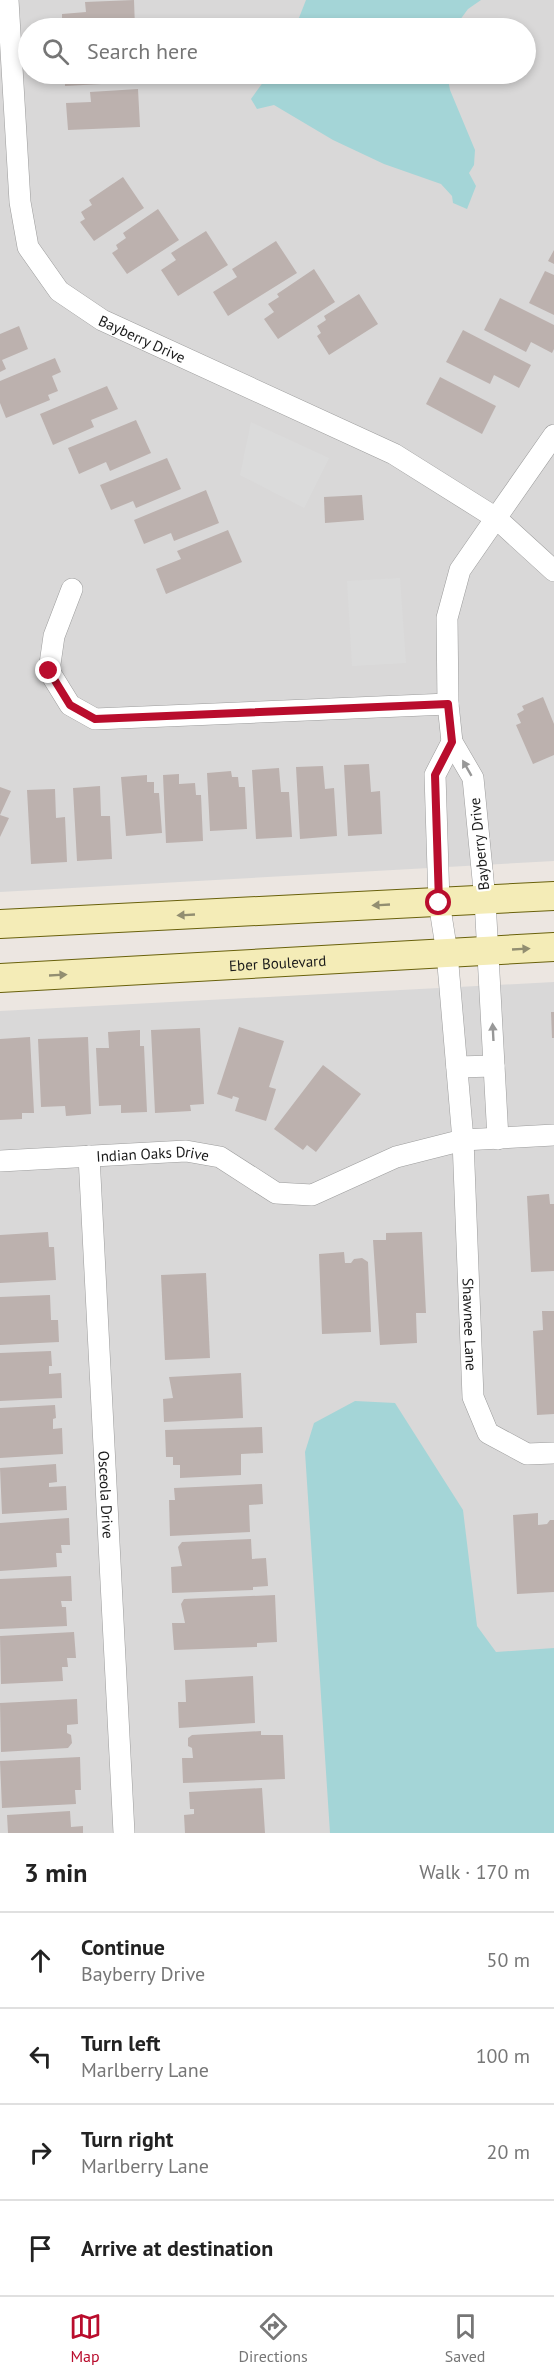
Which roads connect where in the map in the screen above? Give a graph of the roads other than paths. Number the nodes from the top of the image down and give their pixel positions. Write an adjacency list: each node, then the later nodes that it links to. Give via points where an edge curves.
1 (8, 0): 3 (street, Bayberry Drive, via 20,202 28,247 59,291 102,320 394,454)
2 (554, 435): 3 (street, Bayberry Drive)
3 (496, 518): 4 (street); 6 (street, Bayberry Drive, via 460,570 447,618)
4 (554, 571)
5 (72, 589): 6 (street, via 54,636 49,671 70,705 95,719)
6 (448, 704): 7 (street, Bayberry Drive)
7 (452, 742): 9 (street, Bayberry Drive, one-way to 7, via 473,778); 10 (street, via 435,775)
8 (554, 896): 9 (street)
9 (485, 900): 10 (street); 13 (street, Bayberry Drive)
10 (439, 903): 11 (street, one-way to 11); 14 (street)
11 (0, 924)
12 (554, 947): 13 (street, Eber Boulevard, one-way to 12)
13 (489, 950): 14 (street, Eber Boulevard); 16 (street, one-way to 13)
14 (447, 953): 15 (street, Eber Boulevard, one-way to 14); 17 (street)
15 (0, 978)
16 (494, 1066): 17 (street); 19 (street)
17 (457, 1067): 20 (street)
18 (554, 1135): 19 (street, Indian Oaks Drive)
19 (498, 1138): 20 (street, Indian Oaks Drive)
20 (463, 1140): 21 (street, Indian Oaks Drive, via 396,1157 312,1195 276,1193 219,1157 186,1151); 23 (street, Shawnee Lane, via 472,1396 488,1433 527,1454)
21 (89, 1156): 22 (street, Indian Oaks Drive); 24 (street, Osceola Drive)
22 (0, 1161)
23 (554, 1453)
24 (124, 1833)

